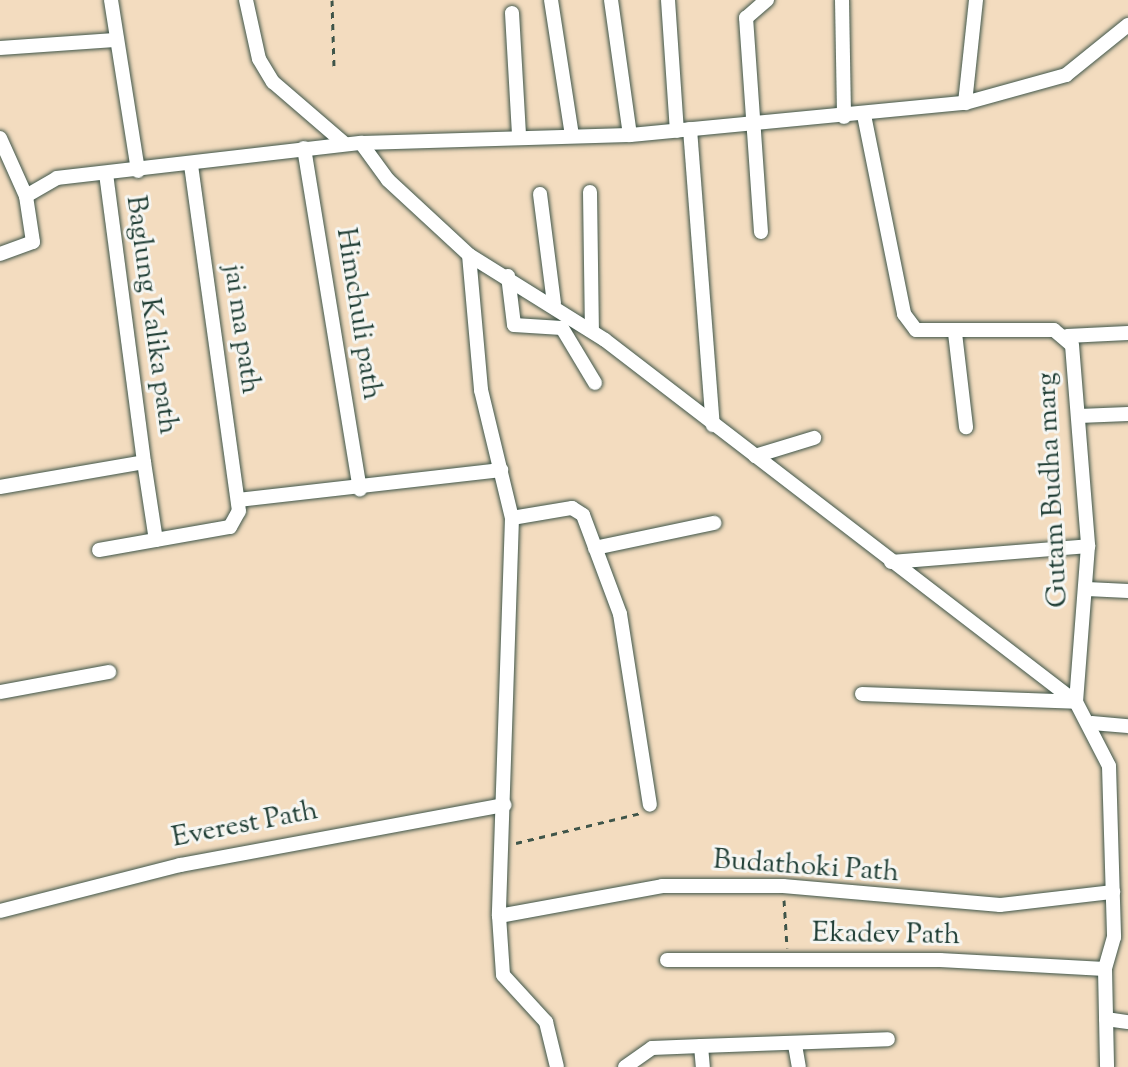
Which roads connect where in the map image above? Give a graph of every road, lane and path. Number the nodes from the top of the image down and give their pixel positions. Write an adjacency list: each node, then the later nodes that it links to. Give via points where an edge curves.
1 (111, 0): 12 (street)
2 (246, 0): 25 (street, via 259,59 273,82)
3 (332, 0): 14 (path)
4 (551, 0): 21 (street)
5 (611, 0): 22 (street)
6 (668, 0): 19 (street)
7 (767, 0): 18 (street, via 746,18)
8 (842, 0): 17 (street)
9 (976, 0): 15 (street)
10 (512, 13): 20 (street)
11 (1128, 25): 15 (street, via 1066,75)
12 (115, 40): 13 (street); 28 (street)
13 (0, 48)
14 (334, 66)
15 (965, 103): 16 (street)
16 (864, 115): 17 (street); 39 (street, Gutam Budha marg, via 904,314 916,330)
17 (844, 117): 18 (street)
18 (754, 126): 19 (street); 33 (street)
19 (683, 130): 22 (street); 45 (street)
20 (519, 135): 21 (street); 24 (street)
21 (572, 135): 22 (street)
22 (630, 135)
23 (0, 138): 32 (street)
24 (361, 143): 25 (street); 35 (street, via 388,180)
25 (345, 144): 26 (street)
26 (304, 148): 27 (street); 52 (street, Himchuli path)
27 (191, 165): 28 (street); 53 (street, jai ma path)
28 (138, 171): 29 (street)
29 (106, 173): 32 (street, via 57,178); 49 (street, Baglung Kalika path)
30 (590, 192): 38 (street)
31 (540, 194): 37 (street)
32 (26, 196): 34 (street, via 33,242)
33 (761, 232)
34 (0, 254)
35 (469, 255): 36 (street); 50 (street, via 481,390)
36 (508, 276): 37 (street); 42 (street, via 514,325 562,328)
37 (554, 303): 38 (street)
38 (592, 331): 45 (street)
39 (955, 333): 41 (street, Gutam Budha marg); 46 (street)
40 (1128, 333): 41 (street)
41 (1067, 336): 44 (street, Gutam Budha marg)
42 (595, 383)
43 (1128, 414): 44 (street)
44 (1079, 416): 57 (street, Gutam Budha marg)
45 (713, 425): 48 (street)
46 (966, 427)
47 (814, 438): 48 (street)
48 (755, 456): 60 (street)
49 (144, 462): 51 (street, Baglung Kalika path); 56 (street)
50 (501, 470): 52 (street); 54 (street)
51 (0, 487)
52 (360, 489): 53 (street)
53 (238, 500): 56 (street, via 230,527)
54 (512, 518): 58 (street, via 572,508 583,515); 69 (street)
55 (714, 523): 58 (street)
56 (156, 540): 59 (street)
57 (1088, 546): 60 (street); 61 (street, Gutam Budha marg)
58 (595, 548): 70 (street, via 620,614)
59 (99, 550)
60 (891, 562): 66 (street)
61 (1087, 589): 62 (street); 66 (street, Gutam Budha marg)
62 (1128, 591)
63 (109, 672): 64 (street)
64 (0, 692)
65 (862, 694): 66 (street)
66 (1076, 702): 67 (street)
67 (1092, 723): 68 (street); 73 (street, via 1109,766)
68 (1128, 726)
69 (504, 805): 71 (street); 74 (street, Everest Path, via 180,865)
70 (650, 805): 71 (path)
71 (502, 847): 75 (street)
72 (783, 886): 73 (street, Budathoki Path, via 1000,905); 75 (street, Budathoki Path, via 662,886); 77 (path)
73 (1113, 892): 78 (street, via 1114,937)
74 (0, 911)
75 (499, 916): 84 (street, via 503,975 546,1022)
76 (667, 960): 77 (street, Ekadev Path)
77 (787, 960): 78 (street, Ekadev Path)
78 (1105, 969): 79 (street)
79 (1106, 1019): 80 (street); 88 (street)
80 (1128, 1022)
81 (888, 1039): 82 (street, via 804,1038)
82 (795, 1045): 83 (street); 87 (street)
83 (701, 1046): 85 (street, via 652,1048); 86 (street)
84 (557, 1067)
85 (625, 1067)
86 (703, 1067)
87 (799, 1067)
88 (1107, 1067)

